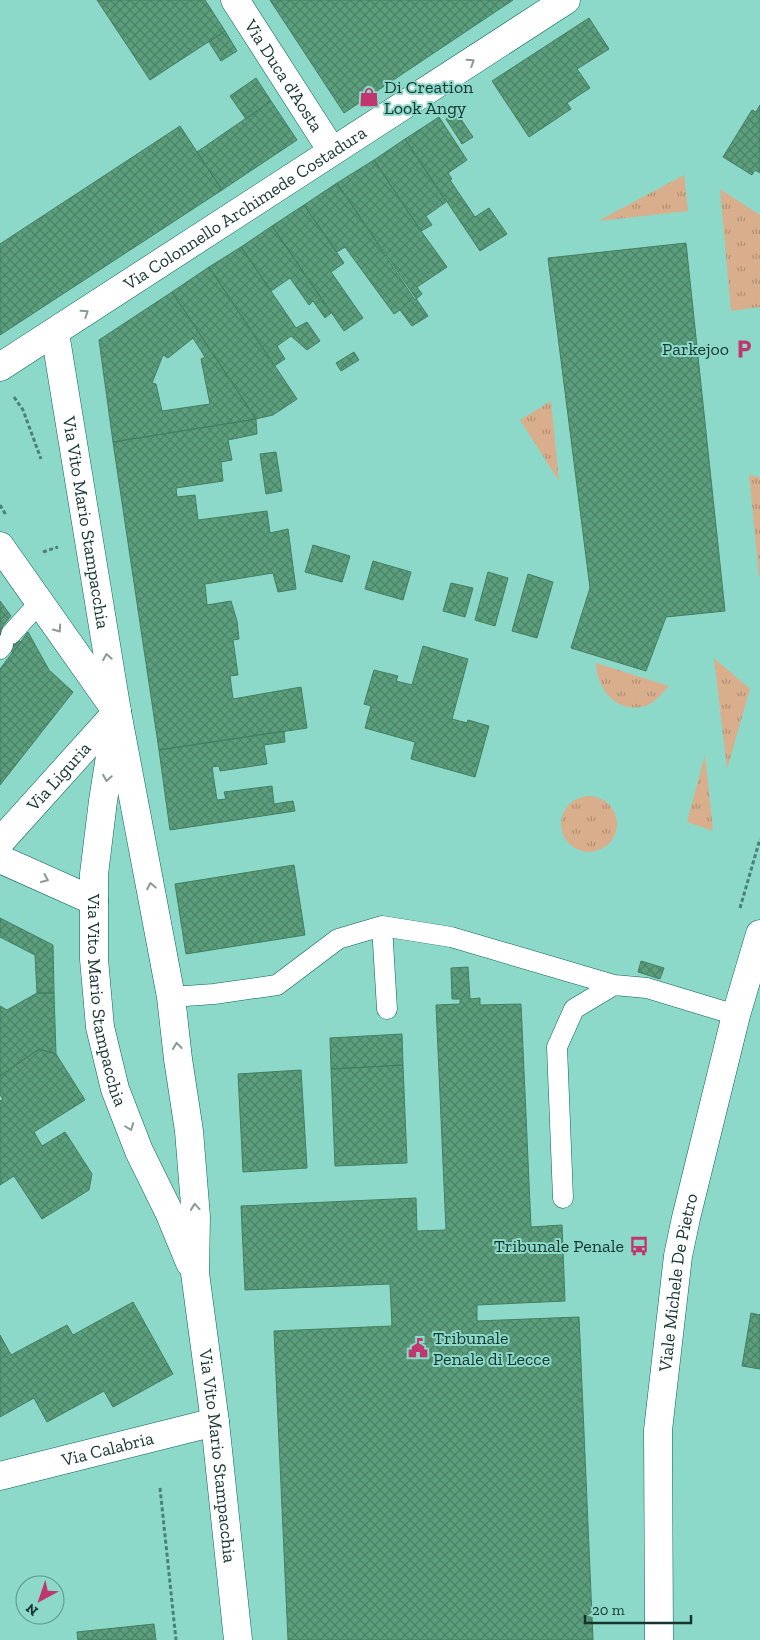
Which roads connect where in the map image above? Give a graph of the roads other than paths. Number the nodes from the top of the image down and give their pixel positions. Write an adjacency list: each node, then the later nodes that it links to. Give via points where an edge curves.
1 (235, 0): 3 (street, Via Duca d'Aosta)
2 (566, 0): 3 (street, Via Colonnello Archimede Costadura, one-way to 2)
3 (332, 151): 4 (street, Via Colonnello Archimede Costadura, one-way to 3)
4 (55, 333): 5 (street, Via Colonnello Archimede Costadura); 9 (street, Via Vito Mario Stampacchia, one-way to 4)
5 (0, 367)
6 (0, 546): 7 (street, Via Vito Mario Stampacchia)
7 (40, 602): 8 (lane); 9 (street, Via Vito Mario Stampacchia, one-way to 9)
8 (5, 643)
9 (117, 712): 10 (street, Via Liguria); 12 (street, Via Vito Mario Stampacchia, one-way to 12, via 94,874); 16 (street, Via Vito Mario Stampacchia, one-way to 9)
10 (0, 842)
11 (0, 859): 12 (street, one-way to 12)
12 (94, 901): 20 (street, Via Vito Mario Stampacchia, one-way to 20, via 94,959 100,1027 115,1089 139,1151)
13 (382, 926): 15 (lane, via 451,937); 16 (lane, via 338,939 277,985); 17 (lane)
14 (760, 934): 18 (street, Viale Michele De Pietro)
15 (614, 985): 18 (lane, via 647,988); 19 (lane, via 574,1009 557,1047)
16 (171, 997): 20 (street, Via Vito Mario Stampacchia, one-way to 16, via 196,1217 189,1131)
17 (387, 1009)
18 (736, 1014): 24 (street, Viale Michele De Pietro, via 678,1256 658,1430)
19 (563, 1198)
20 (195, 1273): 21 (street, Via Vito Mario Stampacchia)
21 (215, 1422): 22 (street, Via Calabria); 23 (street, Via Vito Mario Stampacchia)
22 (0, 1476)
23 (238, 1640)
24 (659, 1640)

